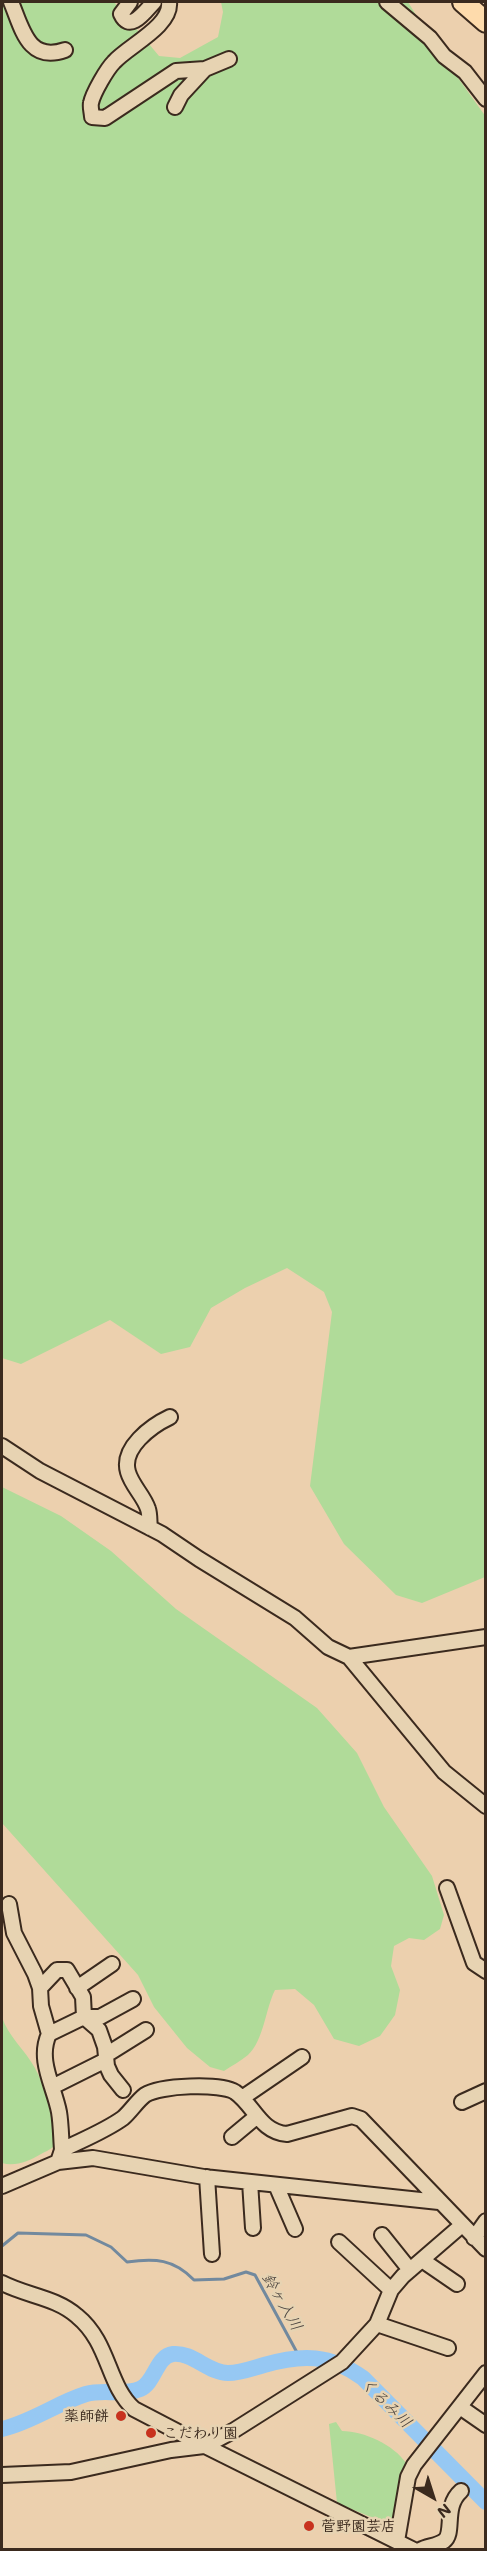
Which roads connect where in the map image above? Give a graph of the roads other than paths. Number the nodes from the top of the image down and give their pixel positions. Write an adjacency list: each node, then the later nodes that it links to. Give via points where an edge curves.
1 (10, 2): 8 (street, via 25,36 38,51 52,55)
2 (130, 2): 3 (street, via 121,14 127,22 137,21)
3 (154, 2)
4 (169, 2): 10 (street, via 165,16 155,28 106,72 91,103 92,117 105,117 176,71)
5 (387, 2): 11 (street, via 465,72)
6 (463, 2): 7 (highway)
7 (486, 22)
8 (65, 50)
9 (229, 59): 10 (street)
10 (206, 69): 12 (street)
11 (486, 99)
12 (175, 107)
13 (170, 1417): 15 (street, via 137,1442 127,1463 132,1482 148,1511)
14 (2, 1446): 15 (street, via 40,1471)
15 (150, 1528): 17 (street, via 295,1618 328,1647)
16 (486, 1637): 17 (street)
17 (349, 1658): 18 (street, via 444,1772)
18 (484, 1801)
19 (447, 1888): 22 (street, via 474,1964)
20 (9, 1904): 23 (street, via 14,1933)
21 (112, 1964): 24 (street)
22 (486, 1971)
23 (40, 1988): 24 (street, via 57,1970 67,1970); 28 (street, via 40,2006)
24 (77, 1988): 26 (street, via 83,1997)
25 (133, 1999): 26 (street, via 100,2017)
26 (84, 2017): 28 (street); 30 (street, via 99,2031)
27 (146, 2030): 30 (street)
28 (49, 2034): 31 (street, via 44,2046)
29 (302, 2056): 34 (street)
30 (106, 2058): 31 (street); 32 (street, via 111,2075)
31 (52, 2086): 38 (street, via 59,2112)
32 (123, 2090)
33 (486, 2091): 35 (street)
34 (242, 2098): 36 (street); 38 (street, via 218,2086 160,2089 145,2095 123,2118)
35 (462, 2102)
36 (256, 2117): 37 (street); 43 (street, via 271,2129 287,2134 331,2120 352,2116 361,2119)
37 (232, 2137)
38 (60, 2156): 39 (street); 42 (street)
39 (207, 2177): 40 (street); 52 (street)
40 (250, 2182): 41 (street); 46 (street)
41 (276, 2185): 43 (street); 47 (street)
42 (2, 2186)
43 (439, 2202): 45 (street)
44 (486, 2221): 49 (street)
45 (462, 2225): 49 (street); 53 (street)
46 (253, 2228)
47 (296, 2229)
48 (382, 2235): 54 (street)
49 (474, 2238): 51 (street)
50 (339, 2242): 57 (street)
51 (486, 2249)
52 (212, 2254)
53 (422, 2260): 54 (street); 56 (street)
54 (410, 2270): 57 (street)
55 (2, 2283): 63 (street, via 54,2301 78,2317 100,2343 122,2396 134,2409)
56 (457, 2284)
57 (391, 2290): 58 (street)
58 (377, 2324): 59 (street); 63 (street, via 342,2362)
59 (448, 2348)
60 (486, 2373): 61 (street)
61 (460, 2407): 62 (street); 66 (street, via 408,2477)
62 (484, 2421)
63 (205, 2445): 64 (street, via 71,2472); 66 (street)
64 (2, 2475)
65 (461, 2491): 68 (street, via 449,2512 448,2537)
66 (397, 2541): 67 (street)
67 (414, 2550)
68 (420, 2550)

